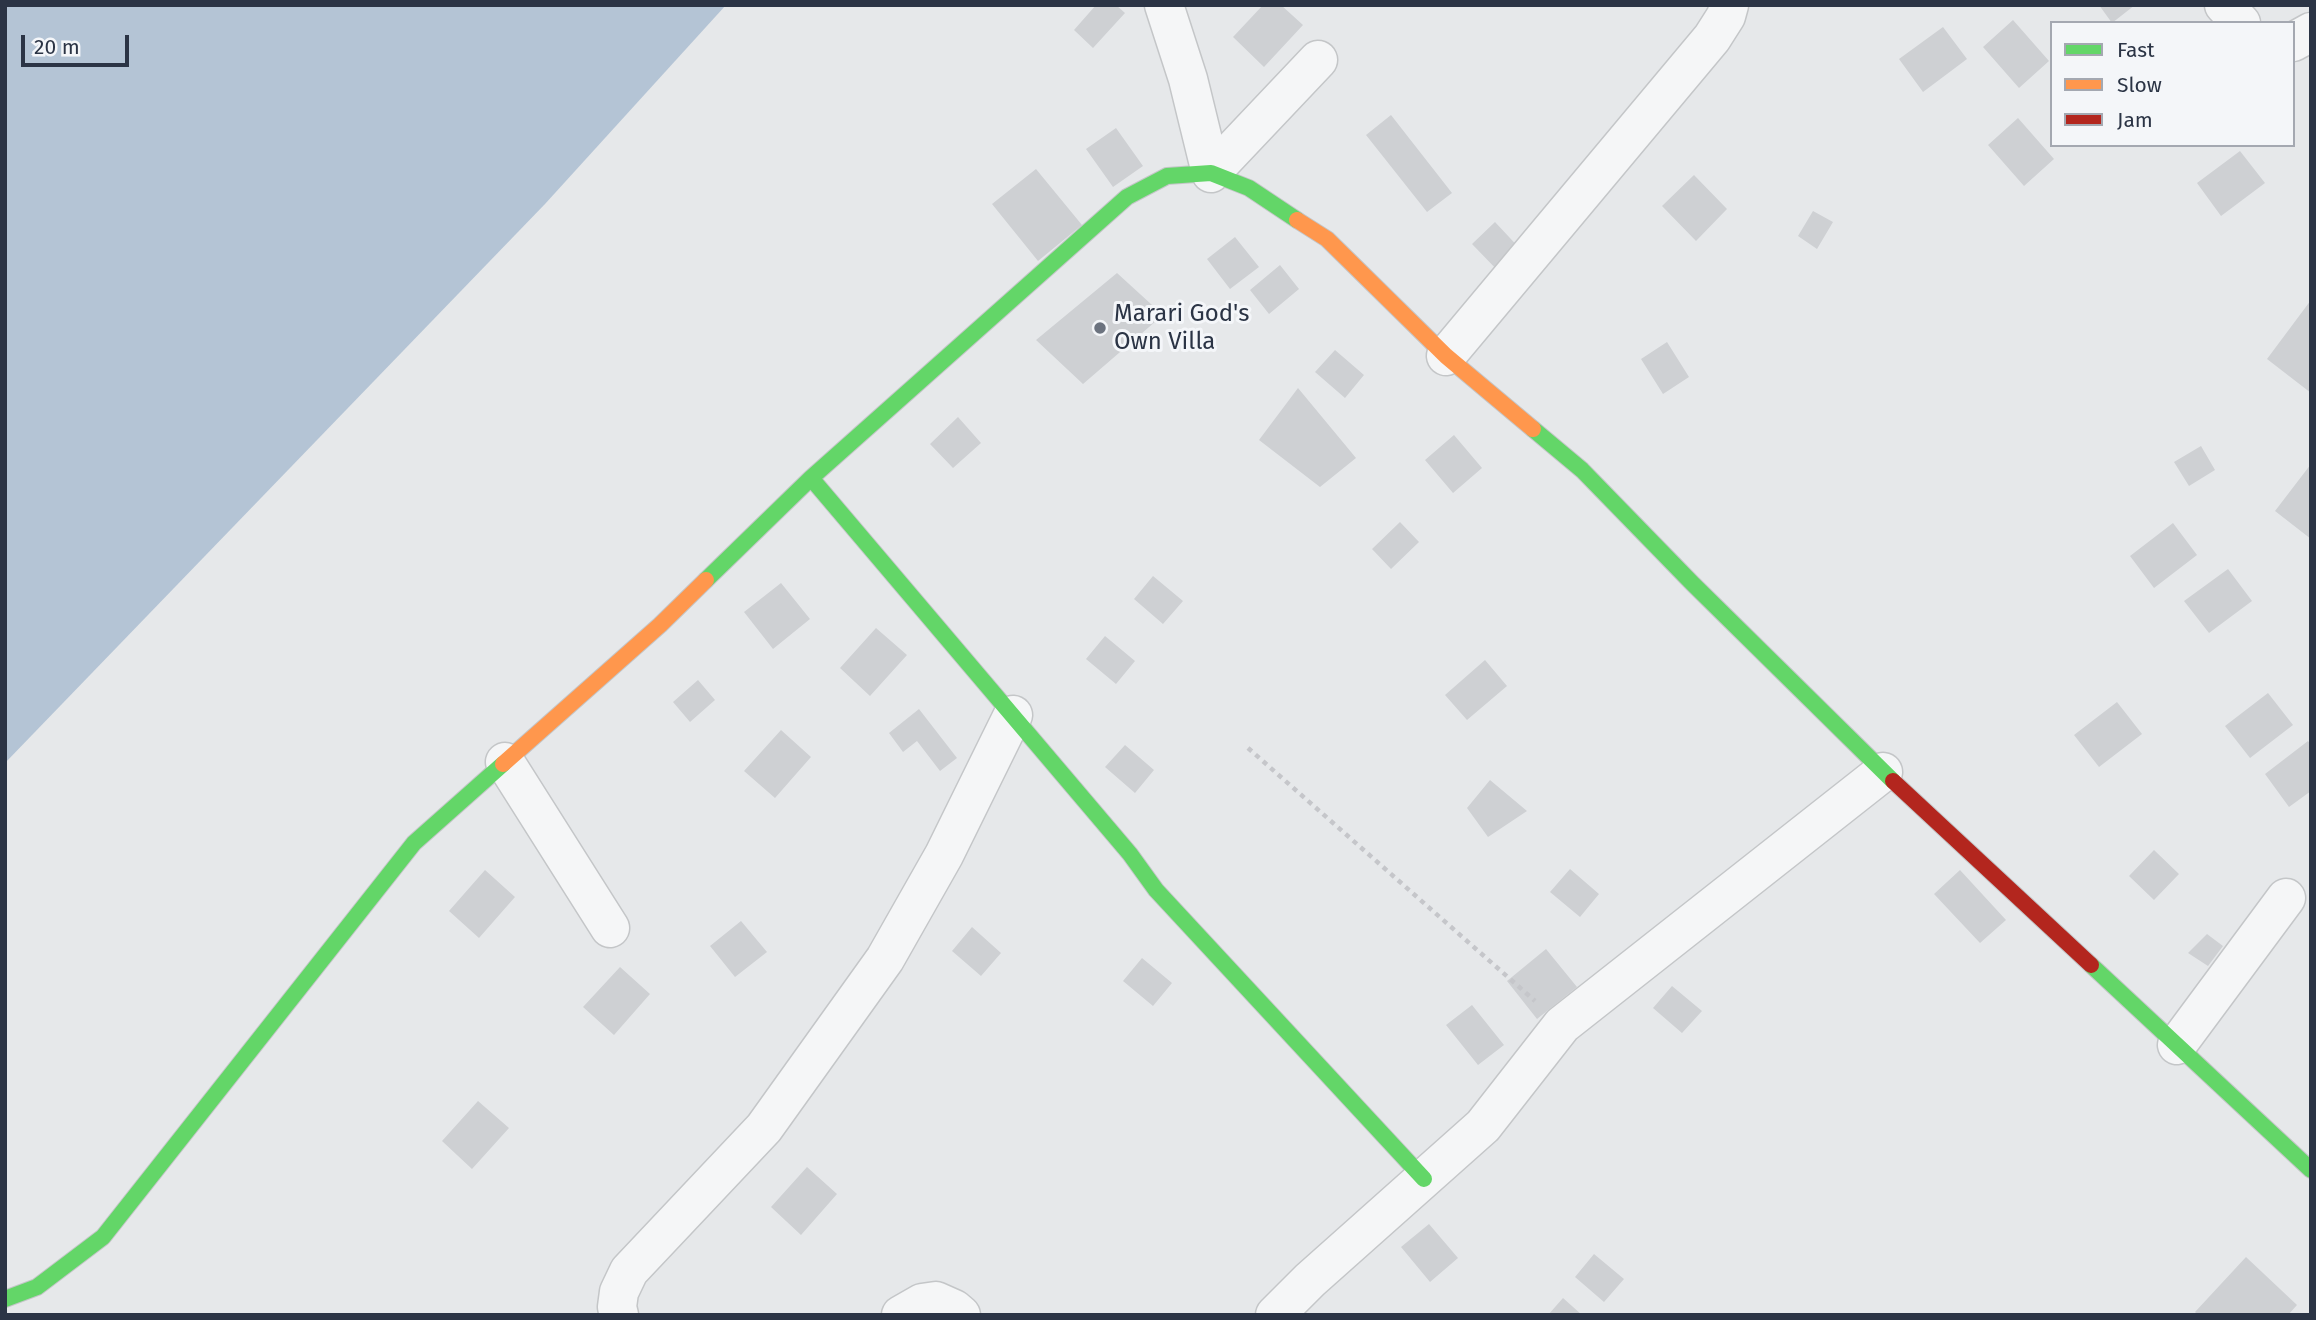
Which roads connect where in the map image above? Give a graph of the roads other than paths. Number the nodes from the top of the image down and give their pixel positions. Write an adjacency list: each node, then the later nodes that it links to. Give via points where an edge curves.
1 (1164, 5): 8 (street)
2 (1729, 5): 9 (street, via 1713,38)
3 (2224, 5): 4 (street)
4 (2239, 21)
5 (2311, 32): 6 (street)
6 (2295, 42)
7 (1318, 60): 8 (street)
8 (1211, 173): 9 (street, via 1249,188 1327,239); 10 (street, via 1167,176 1127,197)
9 (1446, 356): 13 (street, via 1582,470)
10 (811, 478): 11 (street); 12 (street, via 660,625)
11 (1013, 715): 18 (street, via 1156,890); 20 (street, via 886,959 764,1128 629,1271 619,1292)
12 (505, 762): 15 (street); 19 (street, via 414,843 103,1237 37,1287)
13 (1882, 772): 16 (street); 18 (street, via 1562,1025 1483,1126)
14 (2286, 898): 16 (street)
15 (610, 928)
16 (2177, 1045): 17 (street)
17 (2311, 1170)
18 (1424, 1179): 23 (street)
19 (5, 1299)
20 (619, 1315)
21 (901, 1315): 22 (street, via 936,1301)
22 (961, 1315)
23 (1275, 1315)

